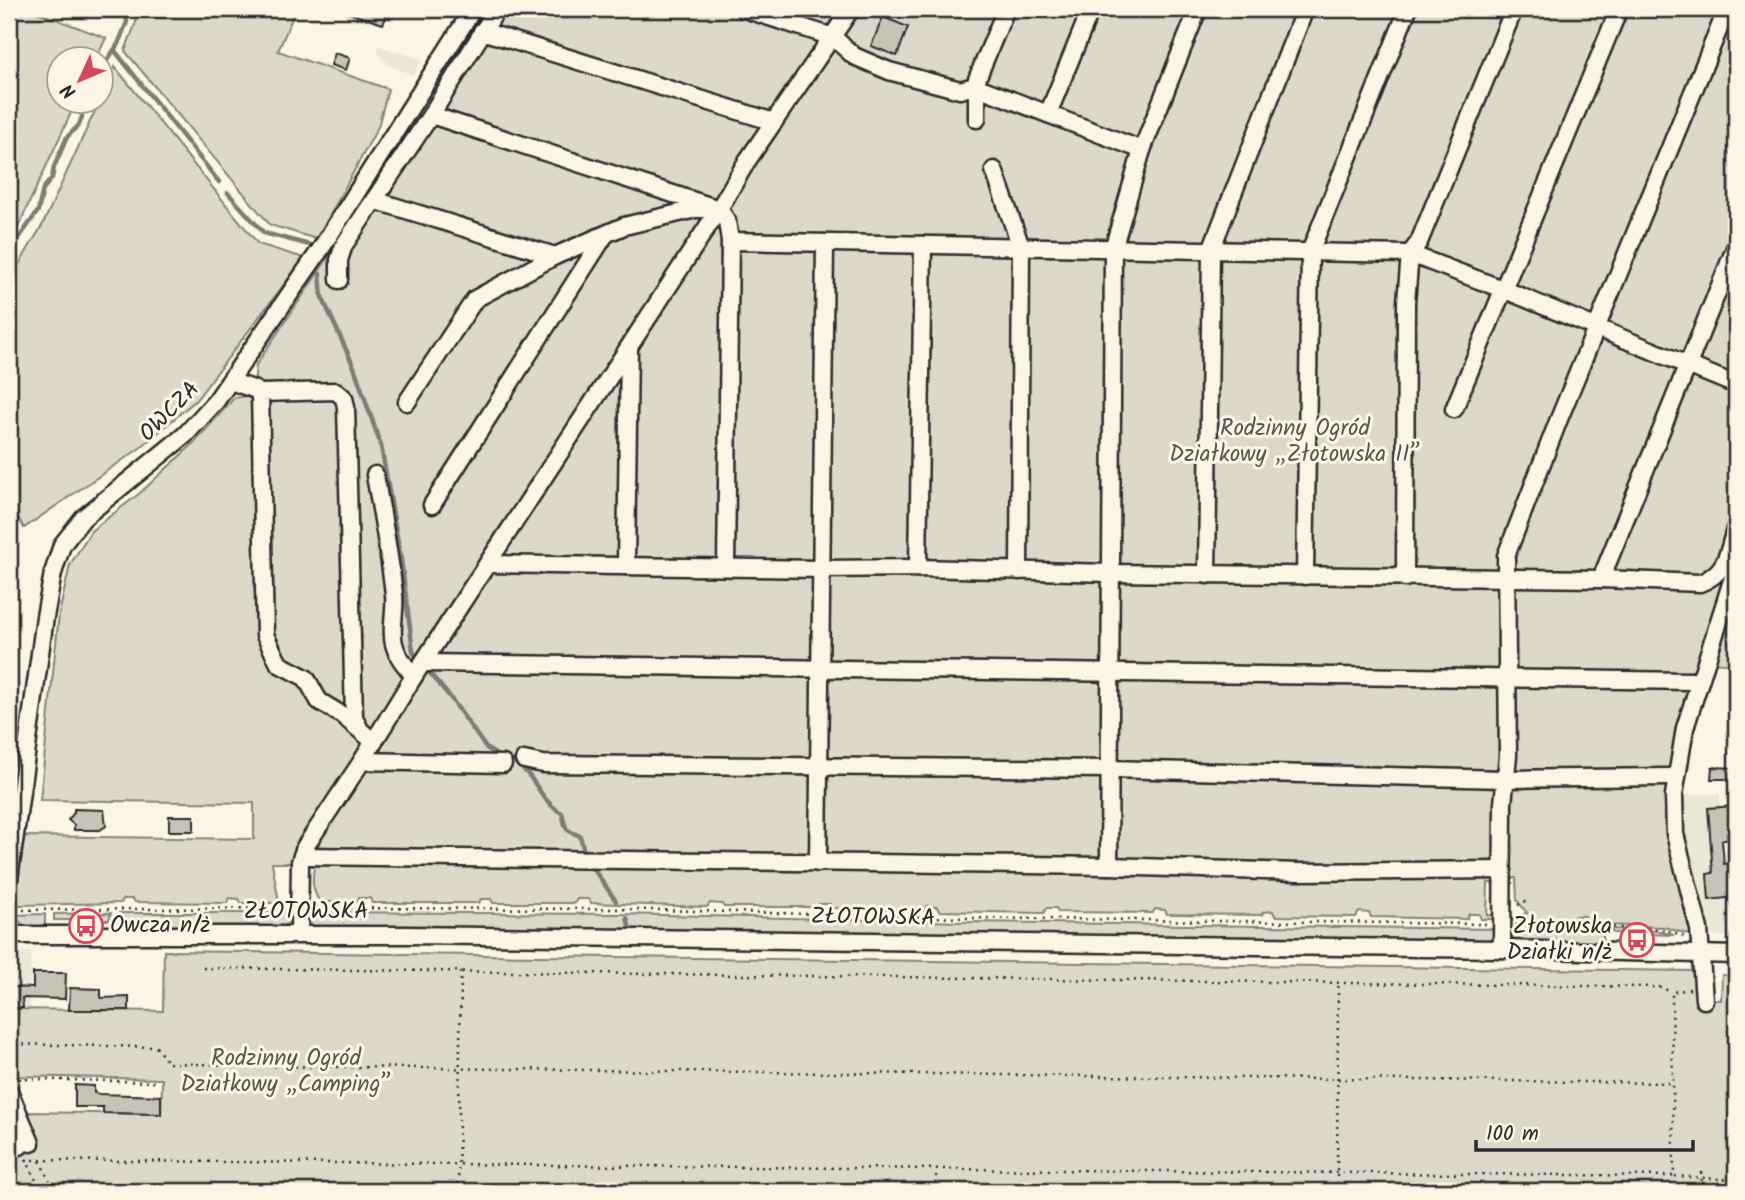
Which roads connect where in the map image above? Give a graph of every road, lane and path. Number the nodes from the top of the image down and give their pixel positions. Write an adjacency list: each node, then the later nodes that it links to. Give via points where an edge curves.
1 (473, 9): 40 (street, OWCZA, via 320,250)
2 (497, 9): 13 (street)
3 (744, 9): 14 (street)
4 (851, 9): 14 (street)
5 (1006, 9): 15 (street)
6 (1091, 9): 16 (street)
7 (1198, 9): 20 (street)
8 (1306, 9): 31 (street)
9 (1408, 9): 32 (street)
10 (1514, 9): 33 (street, via 1419,242)
11 (1619, 9): 36 (street)
12 (1727, 9): 37 (street)
13 (482, 31): 17 (street); 19 (street)
14 (832, 37): 15 (street, via 854,56 889,71 960,90); 19 (street)
15 (975, 86): 16 (street); 18 (street)
16 (1048, 114): 20 (street)
17 (431, 115): 22 (street); 23 (street)
18 (977, 119)
19 (774, 122): 23 (street)
20 (1142, 150): 30 (street)
21 (993, 170): 29 (street)
22 (374, 200): 34 (street); 35 (street, via 344,245)
23 (719, 209): 24 (street, via 696,209); 25 (street, via 727,221); 38 (street)
24 (605, 235): 34 (street); 46 (street)
25 (730, 241): 26 (street); 50 (street)
26 (825, 243): 27 (street); 53 (street)
27 (923, 245): 29 (street); 51 (street)
28 (1736, 246): 39 (street)
29 (1021, 247): 30 (street); 54 (street)
30 (1113, 249): 31 (street); 55 (street)
31 (1211, 250): 32 (street); 56 (street)
32 (1310, 252): 33 (street); 57 (street)
33 (1410, 254): 36 (street); 58 (street)
34 (555, 256): 43 (street, via 475,299)
35 (339, 280)
36 (1505, 290): 37 (street); 44 (street)
37 (1597, 328): 39 (street); 59 (street, via 1506,556)
38 (629, 347): 48 (street); 49 (street)
39 (1688, 365): 41 (street); 60 (street)
40 (231, 380): 42 (street); 79 (street, OWCZA, via 185,435 91,511 62,545 45,617)
41 (1736, 385)
42 (257, 390): 66 (street, via 265,635 279,664 306,678 319,701); 66 (street, via 336,391 344,397 354,717)
43 (407, 402)
44 (1454, 409)
45 (376, 475): 61 (street, via 392,576 393,643 400,659)
46 (432, 505)
47 (1736, 526): 60 (street, via 1722,568 1700,583)
48 (488, 564): 49 (street); 61 (street)
49 (626, 566): 50 (street)
50 (726, 567): 53 (street)
51 (918, 568): 53 (street); 54 (street)
52 (1736, 568): 89 (street, via 1685,728 1674,795 1675,834 1696,914)
53 (821, 569): 62 (street)
54 (1019, 570): 55 (street)
55 (1110, 573): 56 (street); 63 (street)
56 (1207, 575): 57 (street)
57 (1305, 576): 58 (street)
58 (1405, 578): 59 (street)
59 (1507, 579): 60 (street); 64 (street)
60 (1601, 579)
61 (419, 669): 62 (street); 67 (street)
62 (820, 669): 63 (street); 71 (street)
63 (1109, 673): 64 (street); 72 (street)
64 (1507, 678): 65 (street); 74 (street)
65 (1692, 681)
66 (360, 730): 67 (street)
67 (374, 742): 69 (street)
68 (524, 760): 71 (street, via 543,764)
69 (362, 761): 70 (street); 75 (street)
70 (503, 764)
71 (820, 767): 72 (street); 76 (street)
72 (1108, 769): 74 (street); 77 (street)
73 (1668, 777): 74 (street)
74 (1504, 779): 78 (street)
75 (301, 859): 76 (street); 87 (street)
76 (818, 863): 77 (street)
77 (1108, 866): 78 (street)
78 (1503, 874): 90 (street)
79 (9, 880)
80 (1527, 901): 81 (path)
81 (1519, 902)
82 (293, 908): 84 (path)
83 (305, 908): 85 (path)
84 (9, 910)
85 (1498, 924)
86 (1508, 925): 89 (path, via 1661,929)
87 (299, 934): 88 (street, ZŁOTOWSKA); 90 (street, ZŁOTOWSKA)
88 (9, 935)
89 (1696, 947): 90 (street, ZŁOTOWSKA); 91 (street, ZŁOTOWSKA); 96 (street)
90 (1502, 949)
91 (1736, 955)
92 (203, 968): 93 (path)
93 (461, 971): 94 (path); 98 (path)
94 (1338, 983): 95 (path, via 1659,987); 99 (path)
95 (1672, 992): 96 (path); 101 (path)
96 (1701, 992)
97 (9, 1044): 98 (path, via 156,1047 168,1063)
98 (459, 1068): 99 (path); 106 (path)
99 (1338, 1078): 101 (path); 108 (path)
100 (156, 1083): 102 (path, via 18,1079)
101 (1673, 1083): 109 (path)
102 (9, 1086): 104 (street)
103 (9, 1122): 104 (street)
104 (26, 1149): 105 (path); 105 (path); 112 (path)
105 (39, 1160): 106 (path); 113 (path)
106 (458, 1164): 107 (path); 114 (path)
107 (936, 1169): 108 (path); 115 (path)
108 (1337, 1173): 109 (path); 116 (path)
109 (1674, 1175): 110 (path)
110 (1702, 1175): 111 (path); 117 (path)
111 (1736, 1181)
112 (41, 1191)
113 (54, 1191)
114 (458, 1191)
115 (936, 1191)
116 (1337, 1191)
117 (1702, 1191)

